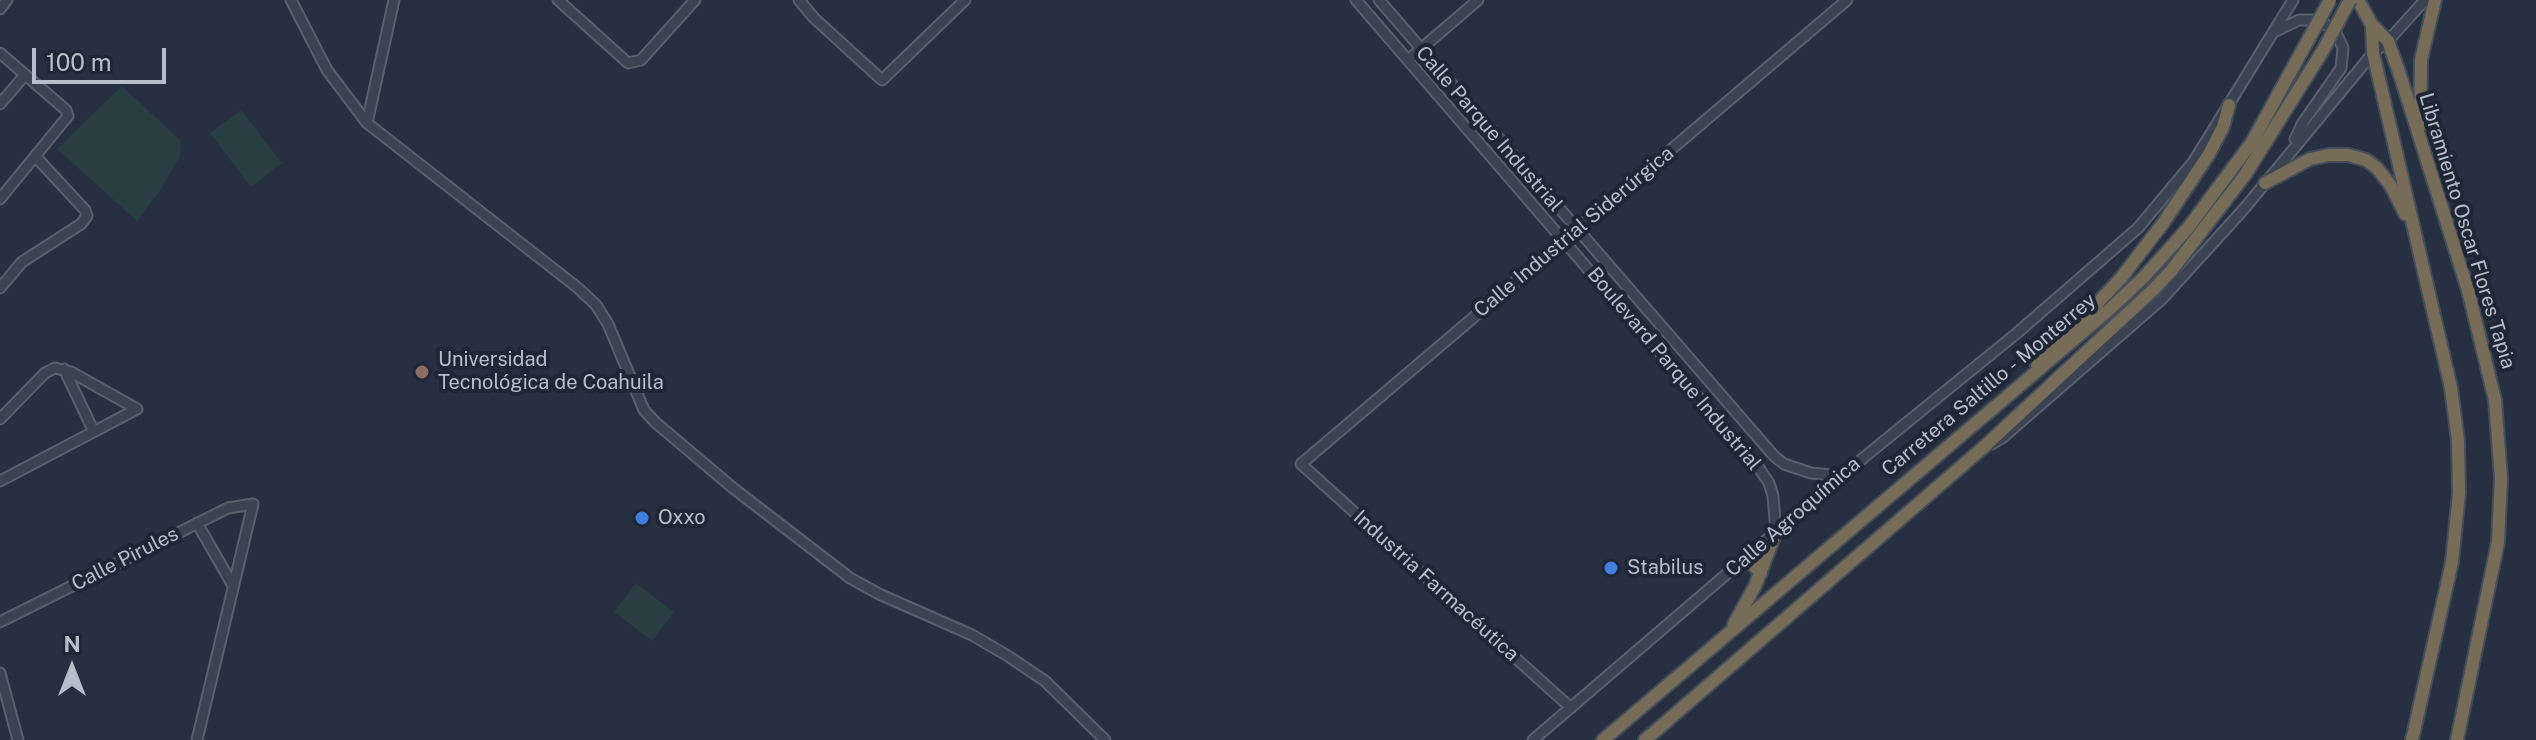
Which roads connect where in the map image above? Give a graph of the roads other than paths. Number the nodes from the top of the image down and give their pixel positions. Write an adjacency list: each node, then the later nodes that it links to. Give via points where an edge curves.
1 (7, 0): 18 (street)
2 (291, 0): 29 (street, via 327,70)
3 (394, 0): 29 (street)
4 (558, 0): 5 (street, via 628,63 641,60)
5 (695, 0)
6 (799, 0): 7 (street, via 882,80)
7 (965, 0)
8 (1356, 0): 25 (street, Boulevard Parque Industrial)
9 (1379, 0): 22 (street, Calle Parque Industrial)
10 (1478, 0): 22 (street)
11 (1847, 0): 35 (street, Calle Industrial Siderúrgica)
12 (2293, 0): 20 (street, Calle Agroquímica)
13 (2330, 0): 42 (highway, Carretera Saltillo - Monterrey, bridge, via 2252,142 2188,228 2110,309)
14 (2350, 0): 48 (highway, Carretera Saltillo - Monterrey, bridge, via 2245,175 2171,271)
15 (2358, 0): 19 (highway, Libramiento Oscar Flores Tapia)
16 (2425, 0): 21 (street)
17 (2435, 0): 30 (highway, via 2421,60)
18 (0, 9)
19 (2372, 25): 21 (highway, Libramiento Oscar Flores Tapia); 24 (highway, Libramiento Oscar Flores Tapia)
20 (2274, 33): 28 (street, Calle Agroquímica); 31 (street, via 2299,20 2315,20 2336,33 2343,48 2341,68 2302,124)
21 (2388, 41): 24 (street); 30 (highway, Libramiento Oscar Flores Tapia)
22 (1421, 49): 25 (street); 35 (street, Calle Parque Industrial)
23 (0, 53): 26 (street)
24 (2373, 53): 31 (street); 36 (highway, Libramiento Oscar Flores Tapia)
25 (1408, 60): 37 (street, Boulevard Parque Industrial)
26 (25, 75): 27 (street); 32 (street, via 66,110 67,119)
27 (0, 104)
28 (2229, 105): 42 (highway, via 2209,154 2164,222 2121,278 2047,350); 51 (street, Calle Agroquímica, via 2194,161 2138,228)
29 (367, 123): 64 (street, via 589,297 608,324 644,410 691,453 850,578 972,635 1045,681)
30 (2421, 141): 69 (highway, Libramiento Oscar Flores Tapia, via 2485,353 2500,444 2497,553)
31 (2291, 150): 33 (street)
32 (35, 156): 34 (street); 38 (street, via 87,216 22,262)
33 (2265, 183): 36 (highway, via 2319,156 2357,156 2385,177); 48 (street, via 2148,314 2002,438)
34 (0, 199)
35 (1577, 231): 37 (street, Calle Industrial Siderúrgica); 39 (street, Calle Parque Industrial)
36 (2415, 232): 68 (highway, Libramiento Oscar Flores Tapia, via 2456,415 2459,493 2452,562)
37 (1566, 241): 40 (street, Boulevard Parque Industrial); 50 (street, Calle Industrial Siderúrgica)
38 (0, 288)
39 (1677, 343): 40 (street); 43 (street, Calle Parque Industrial)
40 (1664, 354): 44 (street, Boulevard Parque Industrial)
41 (64, 369): 45 (street, via 50,369); 46 (street); 46 (street, via 137,409)
42 (2034, 372): 59 (highway, Carretera Saltillo - Monterrey)
43 (1719, 393): 44 (street); 47 (street, Calle Parque Industrial)
44 (1705, 404): 49 (street, Boulevard Parque Industrial)
45 (0, 419)
46 (94, 432): 52 (street)
47 (1761, 442): 49 (street); 51 (street, Calle Parque Industrial, via 1784,464)
48 (1985, 446): 67 (highway, Carretera Saltillo - Monterrey)
49 (1747, 453): 54 (street, Boulevard Parque Industrial, via 1769,483)
50 (1301, 464): 61 (street, Industria Farmacéutica)
51 (1841, 476): 54 (street, Calle Agroquímica)
52 (0, 481)
53 (197, 523): 57 (street); 57 (street, Calle Pirules, via 233,506 253,504); 58 (street, Calle Pirules)
54 (1776, 532): 55 (street, Calle Agroquímica); 56 (highway)
55 (1746, 558): 56 (highway); 61 (street, Calle Agroquímica)
56 (1761, 573): 59 (highway)
57 (232, 584): 63 (street)
58 (0, 622)
59 (1730, 630): 66 (highway, Carretera Saltillo - Monterrey)
60 (0, 673): 62 (street)
61 (1571, 708): 65 (street, Calle Agroquímica)
62 (18, 740)
63 (197, 740)
64 (1105, 740)
65 (1533, 740)
66 (1603, 740)
67 (1645, 740)
68 (2412, 740)
69 (2457, 740)

